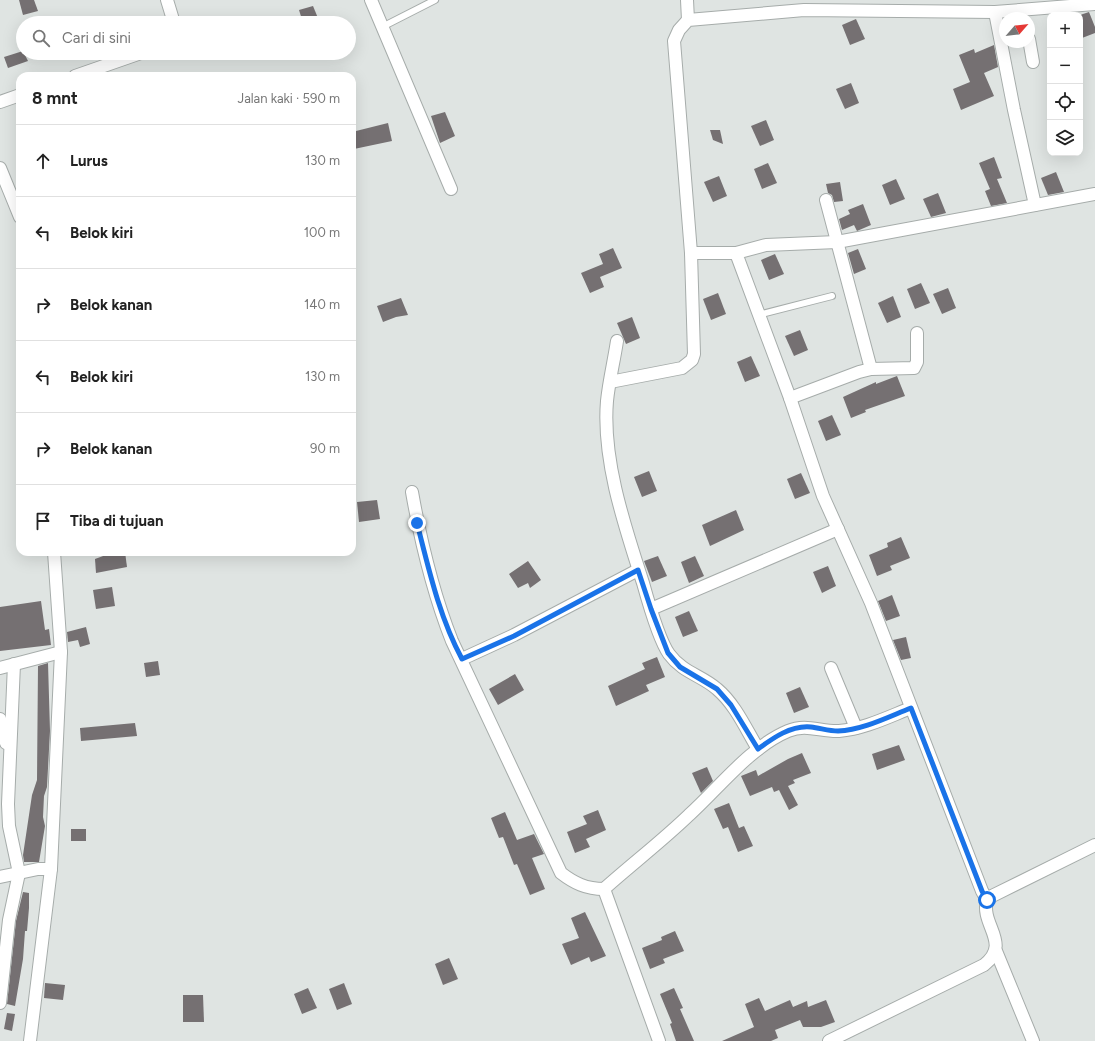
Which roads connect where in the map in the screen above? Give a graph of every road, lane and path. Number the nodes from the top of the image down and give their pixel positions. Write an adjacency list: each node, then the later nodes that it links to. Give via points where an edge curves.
1 (167, 0): 9 (street)
2 (371, 0): 11 (street)
3 (435, 0): 11 (lane)
4 (687, 0): 10 (street)
5 (1095, 4): 8 (street)
6 (995, 12): 7 (street); 10 (street, via 804,10); 22 (street)
7 (999, 12)
8 (1035, 13)
9 (172, 16)
10 (688, 20): 25 (street, via 678,30 674,41)
11 (382, 27): 19 (street)
12 (1031, 48): 14 (street)
13 (121, 60): 15 (street)
14 (1033, 62)
15 (86, 72)
16 (16, 96): 17 (street)
17 (0, 102)
18 (0, 168): 23 (street)
19 (451, 190)
20 (1095, 194): 22 (street)
21 (826, 200): 24 (street)
22 (1035, 206): 24 (street)
23 (16, 207)
24 (836, 242): 26 (street, via 766,245); 31 (street)
25 (691, 253): 26 (street); 32 (street, via 694,354 692,360 688,365 676,369)
26 (736, 253): 28 (street)
27 (832, 296): 28 (lane)
28 (758, 315): 33 (street)
29 (917, 333): 31 (street, via 917,362 914,368)
30 (617, 341): 32 (street)
31 (871, 369): 33 (street)
32 (610, 382): 37 (street, via 607,435 613,477)
33 (790, 398): 35 (street, via 823,496)
34 (412, 492): 40 (street, via 442,614)
35 (838, 529): 38 (street); 44 (street, via 871,603)
36 (54, 556): 39 (street)
37 (638, 570): 38 (street); 40 (street, via 514,636)
38 (651, 609): 47 (street, via 668,653 680,667 717,689 731,705)
39 (61, 652): 41 (street); 50 (street)
40 (462, 659): 53 (street, via 562,873 574,883)
41 (14, 664): 42 (street); 48 (street)
42 (0, 668)
43 (831, 668): 46 (street)
44 (911, 708): 46 (street); 54 (street)
45 (0, 719): 48 (street)
46 (856, 728): 47 (street, via 837,731 800,728 779,735)
47 (758, 749): 53 (street, via 688,816)
48 (10, 755): 51 (street, via 9,826)
49 (1095, 845): 54 (street)
50 (51, 869): 51 (street); 57 (street)
51 (19, 873): 52 (street); 56 (street, via 9,920)
52 (0, 877)
53 (604, 889): 58 (street)
54 (987, 900): 55 (street, via 986,908)
55 (996, 951): 59 (street, via 984,965); 60 (street)
56 (0, 1003)
57 (30, 1041)
58 (659, 1041)
59 (829, 1041)
60 (1033, 1041)

